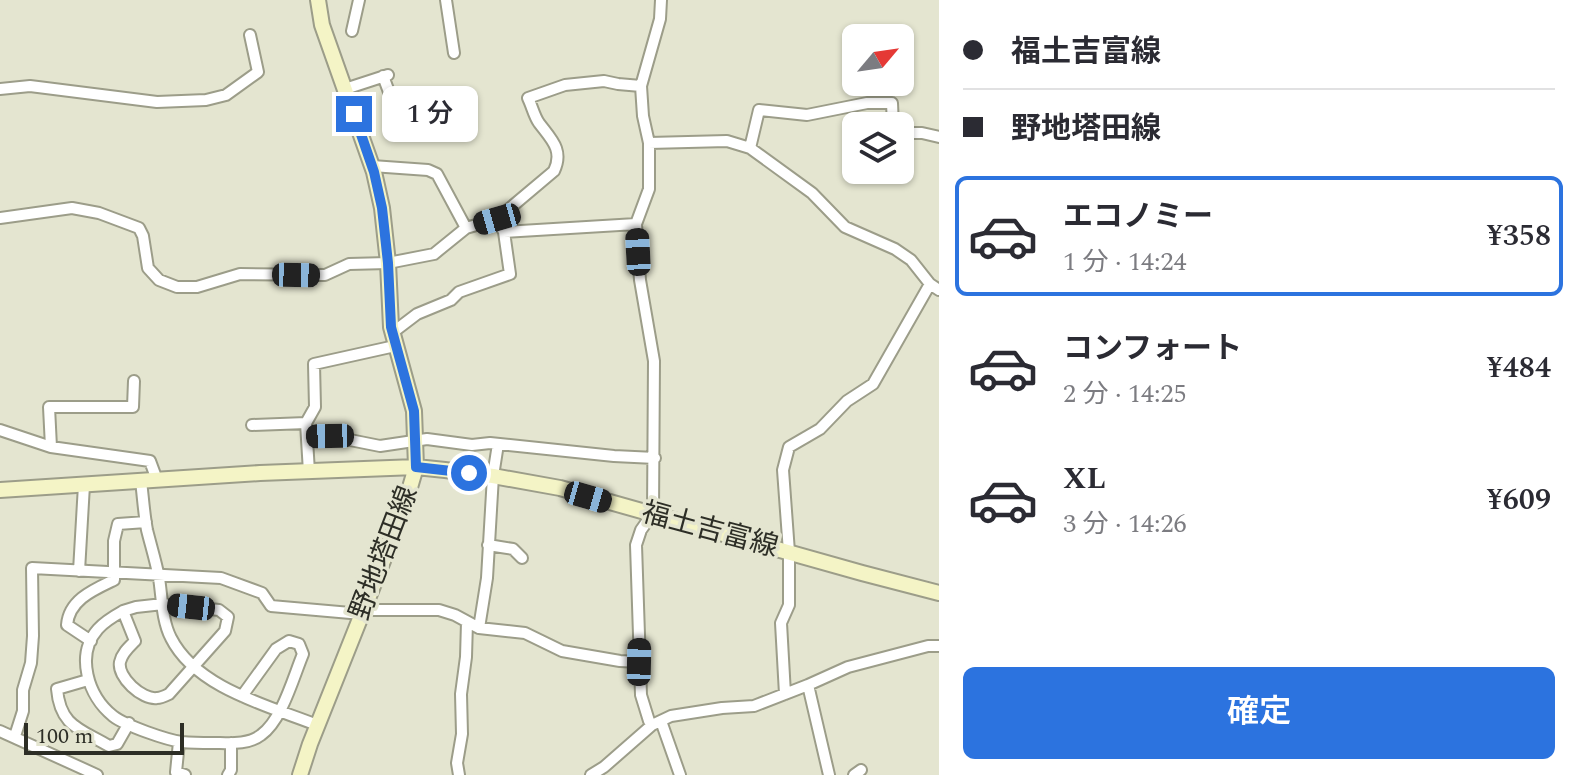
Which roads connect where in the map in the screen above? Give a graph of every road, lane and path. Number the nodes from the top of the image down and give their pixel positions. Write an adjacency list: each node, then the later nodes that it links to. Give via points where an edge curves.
1 (318, 0): 10 (main road, 野地塔田線)
2 (359, 0): 5 (street)
3 (446, 0): 7 (street)
4 (661, 0): 8 (street)
5 (352, 31)
6 (250, 35): 9 (street, via 258,72 226,95 206,100 157,102 30,86)
7 (454, 53)
8 (641, 86): 15 (street); 19 (street, via 604,81 565,85 528,98 560,156 554,171)
9 (0, 89)
10 (345, 89): 11 (street, via 386,76); 17 (main road, 野地塔田線)
11 (392, 100)
12 (892, 112): 16 (street, via 892,103 807,115 759,110)
13 (914, 133): 14 (street)
14 (939, 137)
15 (649, 143): 16 (street, via 727,141); 20 (street, via 649,189)
16 (750, 148): 24 (street, via 812,193 845,227 911,260)
17 (372, 166): 21 (street, via 437,174); 23 (main road, 野地塔田線)
18 (0, 218): 23 (street, via 72,208 139,228 148,268 159,280 177,287 197,287 240,274 325,275 349,264)
19 (497, 219): 21 (street); 22 (street)
20 (636, 224): 22 (street); 34 (street, via 654,361)
21 (466, 228): 23 (street, via 434,254)
22 (504, 232): 25 (street, via 510,274 417,314)
23 (388, 263): 25 (main road, 野地塔田線)
24 (934, 287): 45 (street, via 873,384 820,429 789,447 783,470)
25 (394, 339): 27 (street, via 314,364 315,407); 31 (main road, 野地塔田線)
26 (134, 381): 33 (street, via 133,407 49,407)
27 (306, 423): 28 (street); 30 (street)
28 (252, 425)
29 (0, 430): 33 (street)
30 (307, 437): 31 (street, via 380,446); 36 (street)
31 (417, 441): 32 (street); 35 (main road, 野地塔田線)
32 (498, 444): 34 (street); 37 (street)
33 (51, 447): 38 (street, via 150,461)
34 (655, 458): 42 (street)
35 (416, 467): 36 (main road, 福土吉富線); 37 (main road, 福土吉富線); 53 (main road, 野地塔田線)
36 (309, 472): 38 (main road, 福土吉富線)
37 (493, 476): 42 (main road, 福土吉富線); 44 (street)
38 (157, 480): 39 (main road, 福土吉富線)
39 (141, 481): 40 (main road, 福土吉富線); 43 (street)
40 (84, 485): 41 (main road, 福土吉富線); 47 (street)
41 (0, 490)
42 (653, 513): 45 (main road, 福土吉富線); 58 (street, via 636,545)
43 (146, 522): 48 (street, via 118,524); 49 (street)
44 (488, 545): 46 (street, via 513,549); 55 (street)
45 (789, 552): 50 (main road, 福土吉富線); 62 (street, via 789,605 781,623)
46 (522, 558)
47 (79, 571): 48 (street); 70 (street, via 32,568 31,663)
48 (115, 572): 49 (street); 56 (street, via 114,580 78,601 68,614 67,625)
49 (158, 575): 51 (street); 53 (street, via 221,578 262,593 271,606)
50 (939, 593)
51 (163, 604): 52 (street); 59 (street, via 170,636); 59 (street, via 219,610 228,617 225,631)
52 (123, 611): 56 (street, via 96,630); 59 (street, via 135,641 119,666 130,686 159,699)
53 (363, 612): 54 (street, via 439,610); 68 (main road, 野地塔田線)
54 (467, 622): 55 (street); 77 (street)
55 (479, 628): 58 (street, via 525,633 562,651)
56 (91, 641): 60 (street, via 85,662)
57 (939, 646): 61 (street, via 848,667)
58 (639, 662): 65 (street)
59 (193, 667): 63 (street)
60 (88, 680): 67 (street, via 114,716); 67 (street, via 57,689 64,716 109,746 117,744)
61 (808, 685): 62 (street); 80 (street)
62 (785, 694): 66 (street, via 754,706)
63 (242, 696): 64 (street); 64 (street, via 276,649 289,641 299,644 303,654)
64 (280, 710): 68 (street); 72 (street, via 259,737)
65 (649, 721)
66 (661, 721): 78 (street); 79 (street)
67 (129, 723): 71 (street)
68 (317, 725): 76 (main road, 野地塔田線)
69 (0, 731): 70 (street)
70 (15, 736): 73 (street)
71 (179, 742): 72 (street); 74 (street, via 176,772)
72 (231, 743): 75 (street)
73 (97, 775)
74 (185, 775)
75 (228, 775)
76 (300, 775)
77 (459, 775)
78 (591, 775)
79 (680, 775)
80 (829, 775)

